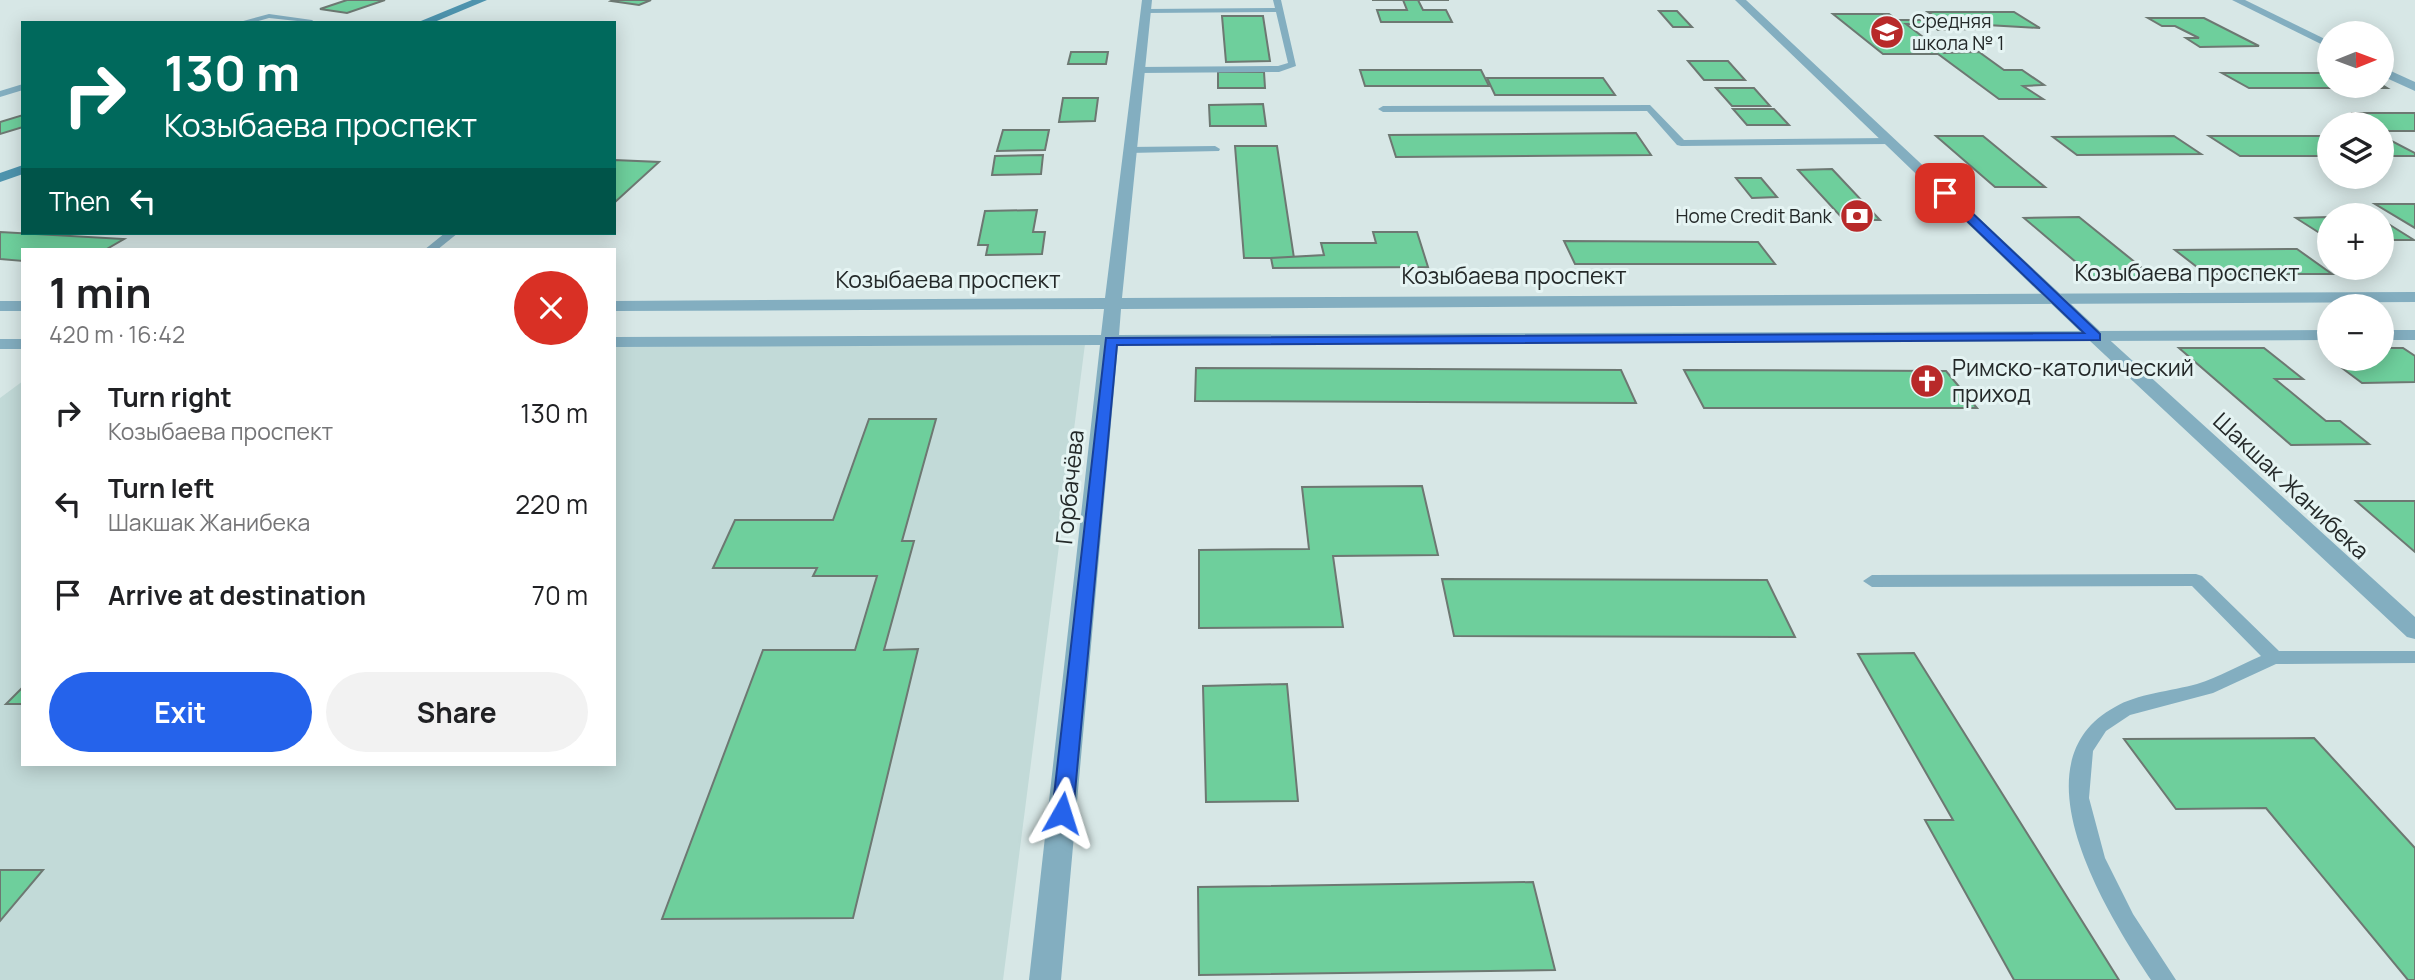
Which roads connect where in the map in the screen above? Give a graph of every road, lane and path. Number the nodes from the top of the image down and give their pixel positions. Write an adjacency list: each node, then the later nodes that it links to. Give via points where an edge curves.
1 (482, 0): 8 (main road)
2 (1740, 0): 16 (street, Шакшак Жанибека)
3 (2237, 0): 9 (street)
4 (1147, 5): 5 (lane); 10 (street, Горбачёва)
5 (1278, 5): 10 (lane, via 1293,64 1279,69)
6 (249, 21): 7 (lane, via 270,16)
7 (300, 21)
8 (426, 21)
9 (2317, 39)
10 (1139, 70): 18 (street, Горбачёва)
11 (2394, 77): 12 (street)
12 (2415, 87)
13 (21, 88): 14 (lane)
14 (0, 94)
15 (1383, 109): 16 (lane, via 1650,108 1681,143)
16 (1889, 141): 24 (street, Шакшак Жанибека)
17 (1216, 149): 18 (lane)
18 (1129, 150): 25 (street, Горбачёва)
19 (21, 170): 20 (main road)
20 (0, 178)
21 (449, 235): 22 (lane)
22 (433, 248)
23 (2415, 297): 24 (street, Козыбаева проспект)
24 (2055, 298): 25 (street, Козыбаева проспект); 32 (street, Шакшак Жанибека)
25 (1113, 304): 28 (street, Козыбаева проспект); 33 (street, Горбачёва)
26 (0, 306): 27 (street)
27 (21, 306)
28 (616, 306)
29 (2317, 335): 32 (street)
30 (2394, 335): 31 (street)
31 (2415, 335)
32 (2096, 337): 33 (street); 38 (street, Шакшак Жанибека)
33 (1111, 341): 34 (street); 41 (street, Горбачёва)
34 (616, 342)
35 (0, 344): 36 (street)
36 (21, 344)
37 (1872, 581): 40 (lane, via 2196,580)
38 (2415, 631)
39 (2415, 657): 40 (lane)
40 (2274, 658): 42 (lane, via 2206,688 2124,710 2099,726 2083,750 2079,798 2094,858 2125,921)
41 (1045, 980)
42 (2164, 980)

